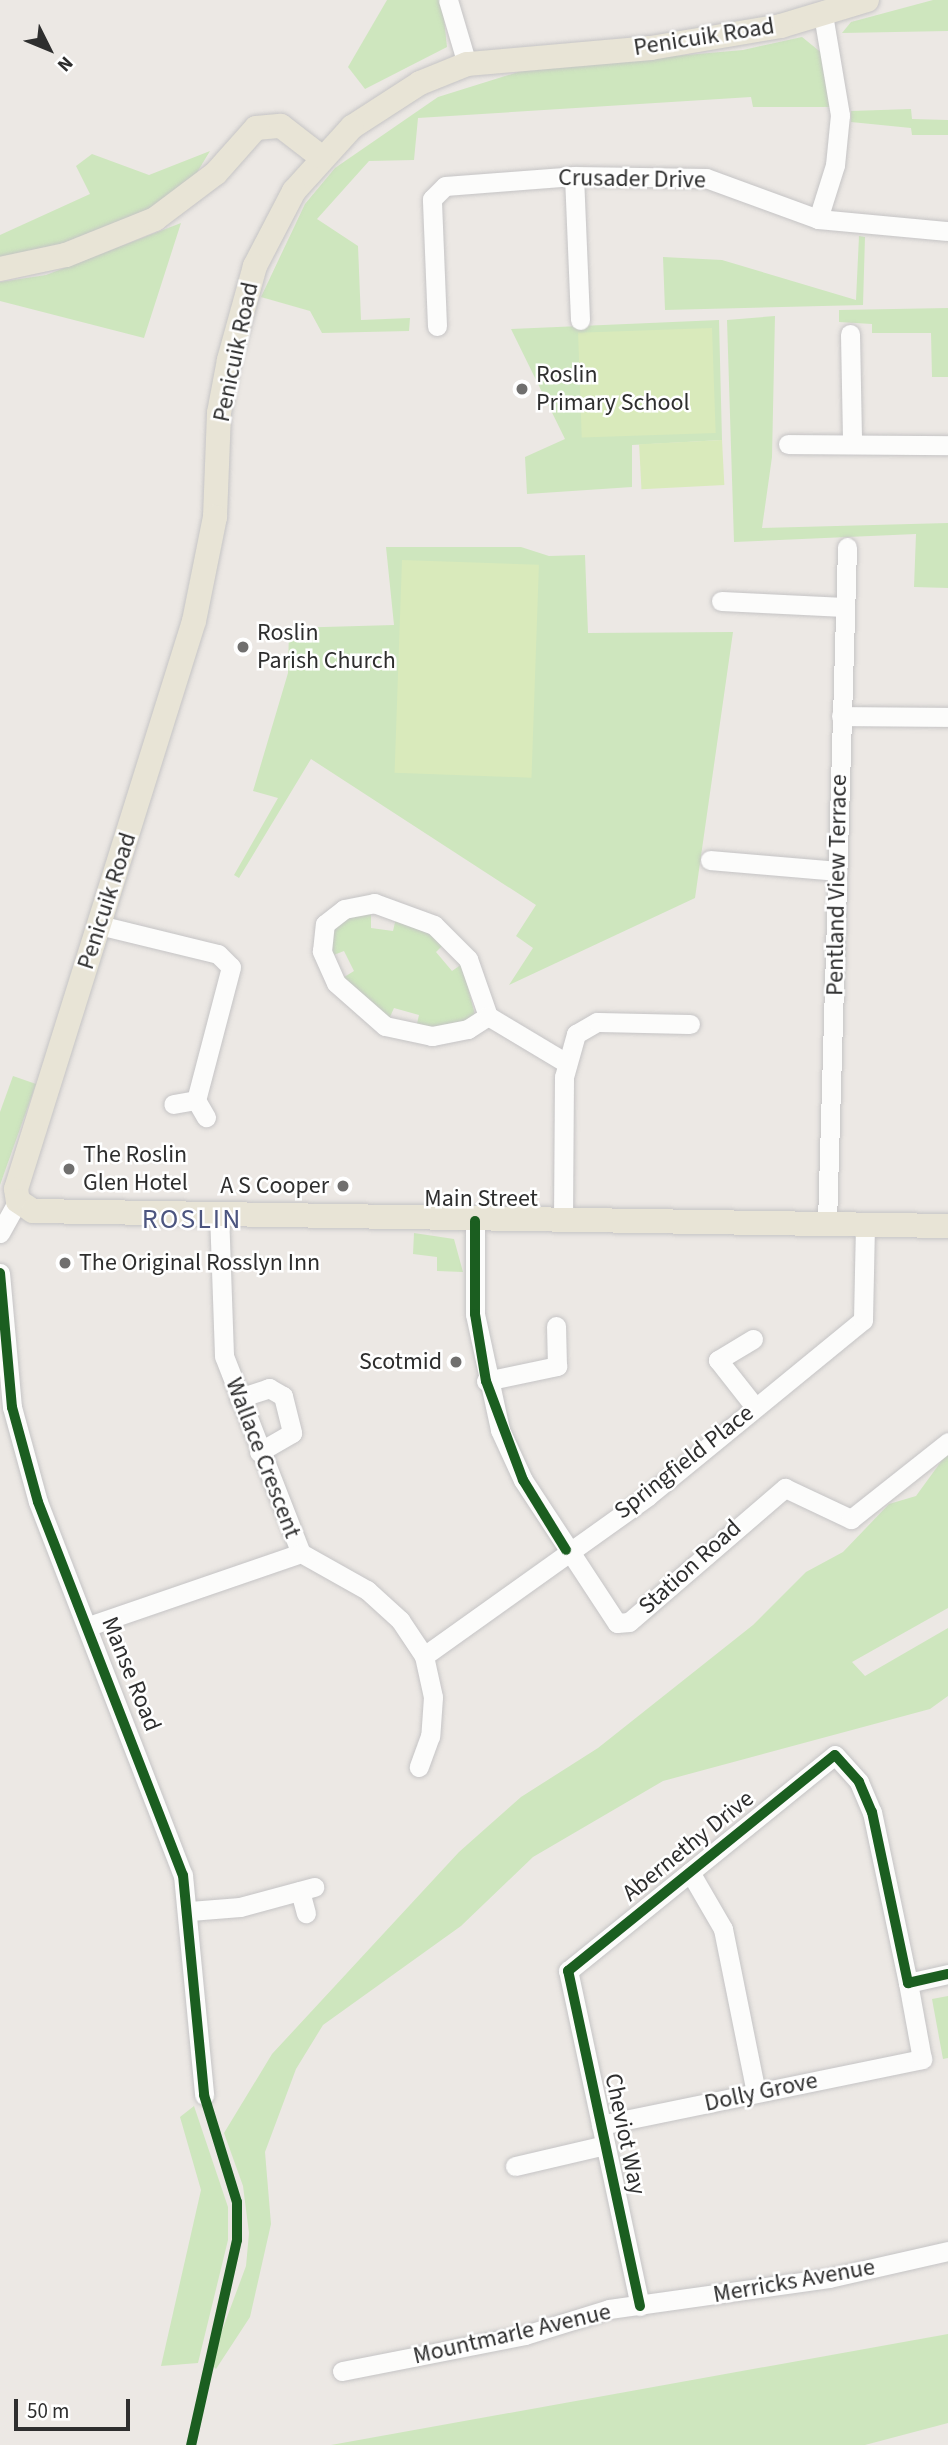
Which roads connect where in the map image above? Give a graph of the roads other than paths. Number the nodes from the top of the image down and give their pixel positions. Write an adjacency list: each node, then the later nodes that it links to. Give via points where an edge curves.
1 (448, 0): 4 (street)
2 (867, 0): 3 (main road, Penicuik Road)
3 (823, 15): 4 (main road, Penicuik Road, via 651,48); 7 (street, via 840,115 835,164)
4 (467, 64): 5 (main road, Penicuik Road, via 385,103)
5 (320, 156): 9 (main road, via 281,126 256,128 216,173 155,219 66,255); 23 (main road, Penicuik Road, via 272,229 244,300 219,412 215,517 194,621)
6 (574, 176): 7 (street, Crusader Drive, via 706,178); 10 (street); 11 (street, Crusader Drive, via 436,191)
7 (818, 219): 8 (street, Crusader Drive)
8 (948, 231)
9 (0, 269)
10 (580, 320)
11 (437, 326)
12 (854, 341): 13 (street)
13 (852, 443): 14 (street); 15 (street)
14 (788, 444)
15 (948, 445)
16 (847, 547): 18 (street, Pentland View Terrace)
17 (721, 601): 18 (street)
18 (845, 607): 19 (street, Pentland View Terrace)
19 (841, 716): 20 (street); 22 (street, Pentland View Terrace)
20 (948, 717)
21 (710, 860): 22 (street)
22 (838, 870): 32 (street, Pentland View Terrace)
23 (100, 925): 27 (street, via 218,954 231,967 203,1109); 28 (main road, Penicuik Road)
24 (488, 1016): 24 (street, via 468,1029 432,1036 385,1026 336,983 322,951 326,924 344,909 374,903 434,925 468,959); 26 (street)
25 (690, 1024): 26 (street, via 597,1022 576,1034)
26 (565, 1062): 30 (street)
27 (173, 1104)
28 (9, 1203): 29 (main road, Main Street, via 33,1210); 35 (street)
29 (219, 1212): 31 (main road, Main Street); 40 (street, Wallace Crescent, via 218,1329)
30 (563, 1220): 31 (main road, Main Street); 32 (main road, Main Street)
31 (475, 1221): 39 (street, Station Road, via 475,1314)
32 (827, 1222): 33 (main road, Main Street)
33 (865, 1223): 34 (main road, Main Street); 41 (street, Springfield Place, via 863,1320)
34 (948, 1226)
35 (0, 1233)
36 (0, 1273): 46 (street, Manse Road, via 12,1407 38,1502)
37 (556, 1326): 39 (street, via 557,1366)
38 (753, 1339): 41 (street, via 725,1348 718,1360)
39 (486, 1381): 44 (street, Station Road, via 523,1480)
40 (239, 1398): 43 (street, Wallace Crescent); 43 (street, via 269,1388 283,1396 292,1433)
41 (755, 1407): 44 (street, Springfield Place, via 648,1496)
42 (948, 1442): 44 (street, Station Road, via 851,1519 785,1488 629,1622 617,1623 607,1612)
43 (259, 1452): 45 (street, Wallace Crescent)
44 (566, 1550): 47 (street, Springfield Place)
45 (301, 1553): 46 (street, Manse Road); 47 (street, Wallace Crescent, via 367,1590 400,1620)
46 (89, 1626): 50 (street, Manse Road, via 162,1810)
47 (424, 1657): 48 (street, Wallace Crescent, via 433,1697 430,1736)
48 (419, 1767)
49 (690, 1872): 52 (street, Abernethy Drive); 54 (street, Abernethy Drive, via 835,1755 859,1782 872,1812); 55 (street, via 723,1929)
50 (190, 1911): 51 (street, via 240,1907 307,1889); 56 (street, Manse Road)
51 (306, 1913)
52 (568, 1971): 57 (street, Cheviot Way)
53 (948, 1974): 54 (street)
54 (908, 1983): 55 (street, Dolly Grove, via 922,2059)
55 (756, 2093): 57 (street, Dolly Grove)
56 (204, 2095)
57 (601, 2125): 58 (street, Cheviot Way)
58 (605, 2145): 59 (street); 61 (street, Cheviot Way)
59 (515, 2166)
60 (948, 2251): 61 (street, Merricks Avenue, via 829,2278)
61 (640, 2306): 62 (street, Mountmarle Avenue)
62 (342, 2371)

